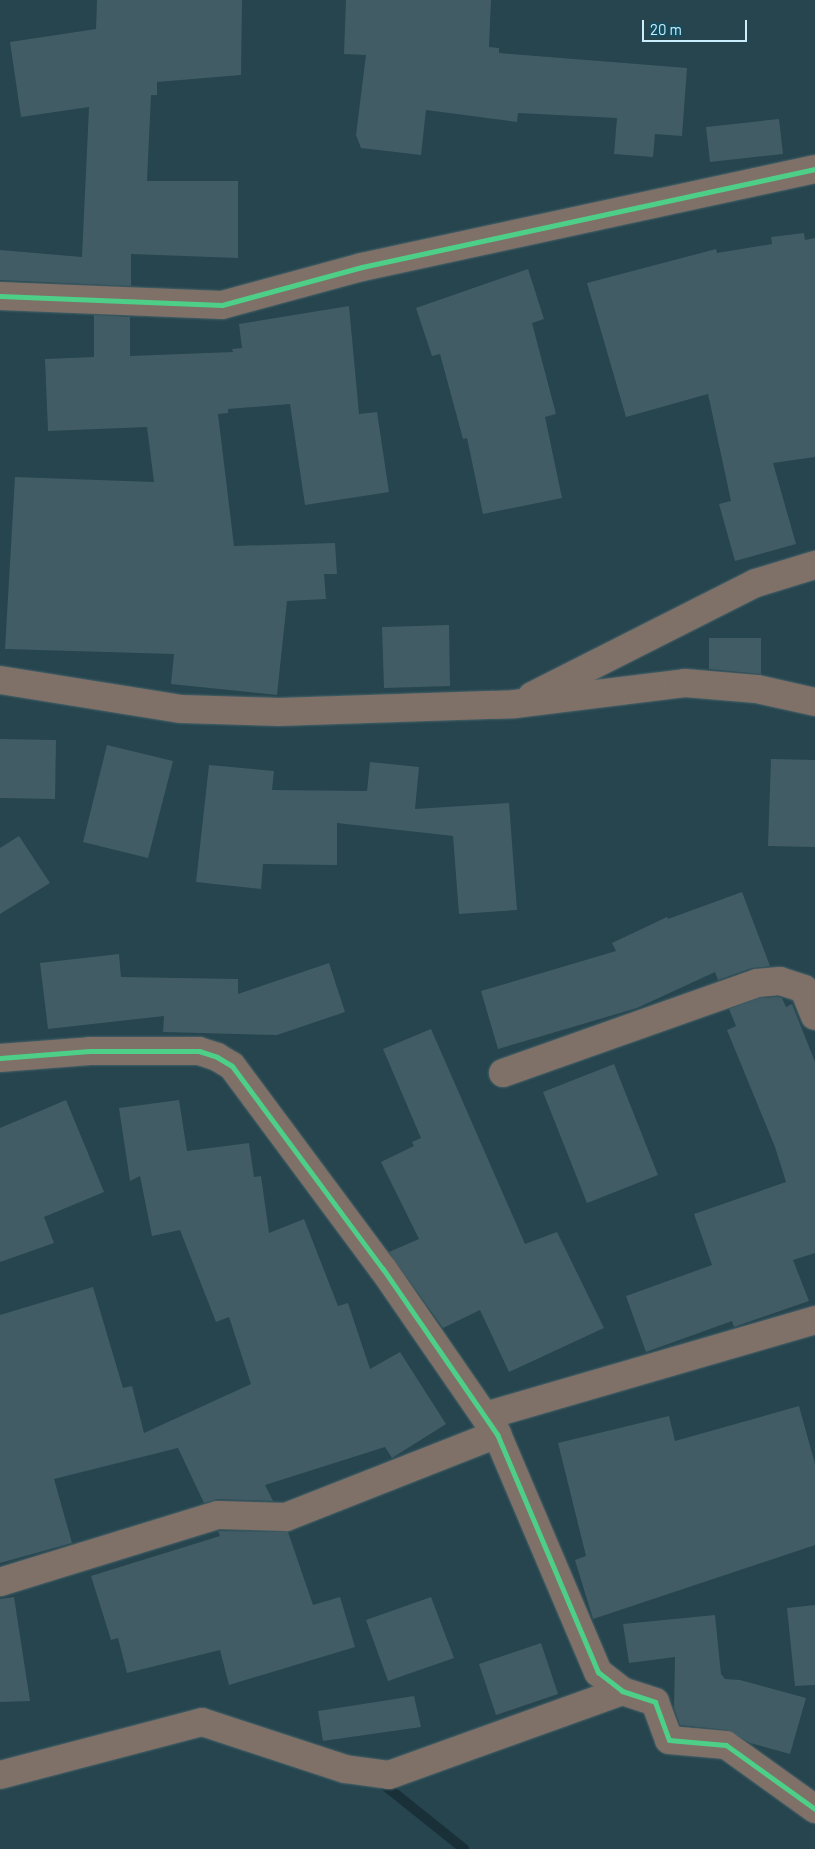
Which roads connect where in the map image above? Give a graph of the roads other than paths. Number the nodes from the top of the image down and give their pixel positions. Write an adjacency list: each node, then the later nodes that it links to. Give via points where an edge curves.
1 (815, 169): 2 (street, via 362,267 222,305)
2 (0, 296)
3 (815, 565): 6 (street, via 756,583)
4 (0, 680): 6 (street, via 182,709 279,712)
5 (815, 702): 6 (street, via 757,689 685,683)
6 (515, 704)
7 (815, 1016): 9 (street, via 804,989 780,981 757,984)
8 (0, 1058): 11 (street, via 90,1052 199,1052 232,1066 382,1269)
9 (503, 1073)
10 (815, 1320): 11 (street)
11 (491, 1425): 12 (street, via 286,1517 218,1515); 13 (street, via 594,1665)
12 (0, 1582)
13 (622, 1691): 14 (street, via 389,1775 345,1769 202,1722); 15 (street, via 655,1702 669,1740 726,1745)
14 (0, 1775)
15 (815, 1810)

